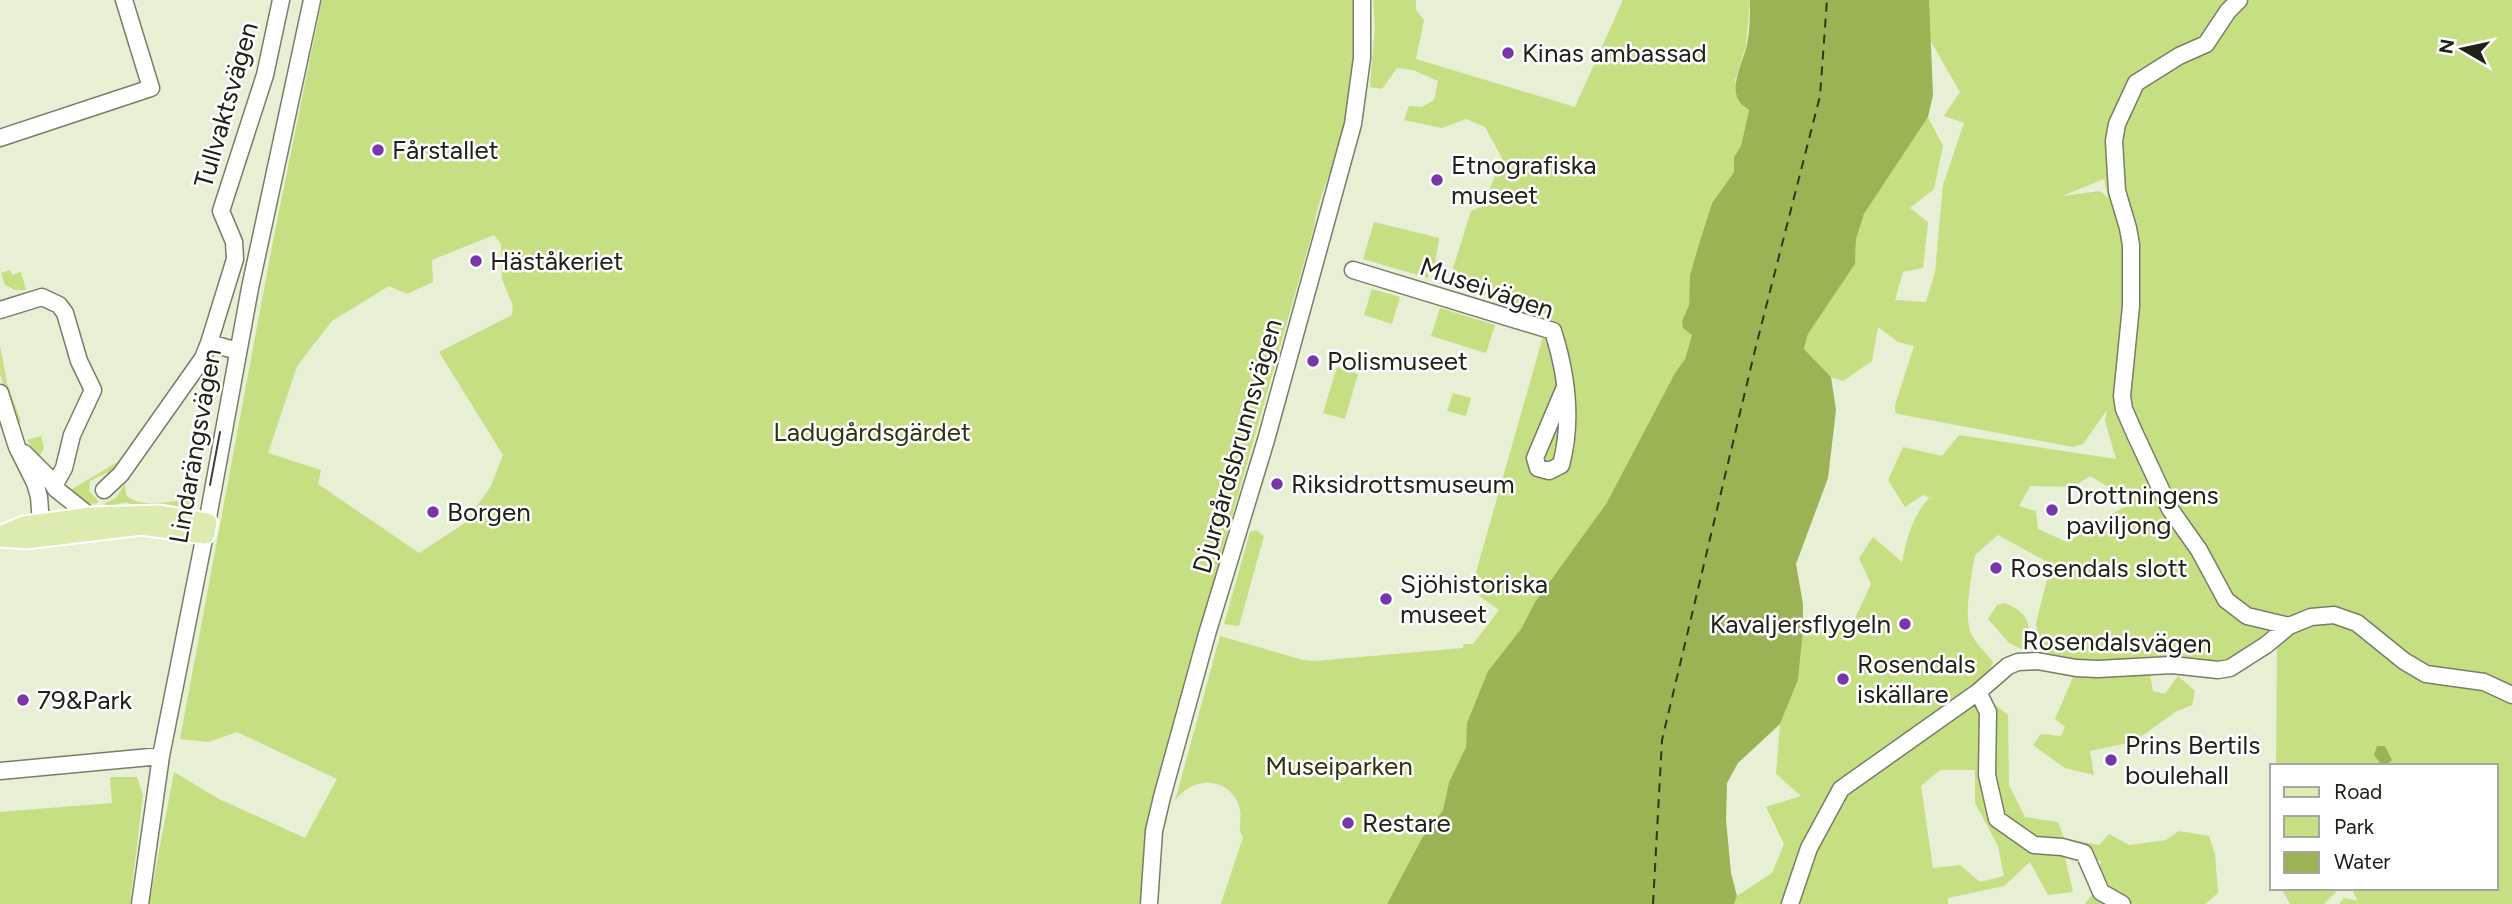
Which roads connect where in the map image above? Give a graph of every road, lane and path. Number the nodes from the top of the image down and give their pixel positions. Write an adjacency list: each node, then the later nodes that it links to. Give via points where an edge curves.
1 (124, 0): 6 (street, via 151,88)
2 (281, 0): 9 (street, Tullvaktsvägen, via 265,75 221,211 234,242 235,258)
3 (312, 0): 10 (street, Lindarängsvägen)
4 (1362, 0): 28 (street, Djurgårdsbrunnsvägen, via 1362,58 1353,124 1162,797 1154,831)
5 (2239, 0): 20 (street, Rosendalsvägen, via 2206,44 2136,83 2115,133 2118,195 2131,245 2124,409 2171,509 2226,600)
6 (0, 138)
7 (1353, 270): 11 (street, Museivägen, via 1553,331 1564,364)
8 (0, 310): 14 (street, via 42,297 59,305 93,390)
9 (209, 343): 10 (street); 15 (street, Tullvaktsvägen, via 121,474)
10 (238, 351): 18 (street, Lindarängsvägen)
11 (1565, 387)
12 (0, 393): 13 (street)
13 (17, 447): 14 (street); 17 (street, via 35,482)
14 (55, 488): 16 (street); 17 (street)
15 (104, 490)
16 (91, 517): 17 (main road); 18 (main road, via 160,515)
17 (50, 529): 18 (main road, via 142,525); 19 (main road, via 26,539)
18 (206, 529): 25 (street, Lindarängsvägen)
19 (0, 537)
20 (2253, 618): 21 (street); 22 (street, Rosendalsvägen)
21 (2289, 626): 22 (street); 24 (street, via 2323,615 2348,619 2421,672 2484,682)
22 (2266, 645): 23 (street, Rosendalsvägen, via 2230,668 2218,670 2172,665 2098,670 2022,661 2008,666)
23 (1978, 692): 29 (street, Rosendalsvägen, via 1841,789 1809,848); 30 (street, via 1988,712 1987,775 1997,819 2034,845 2084,853 2101,892)
24 (2512, 695)
25 (161, 756): 26 (street); 27 (street, Lindarängsvägen)
26 (0, 771)
27 (140, 904)
28 (1149, 904)
29 (1790, 904)
30 (2122, 904)

